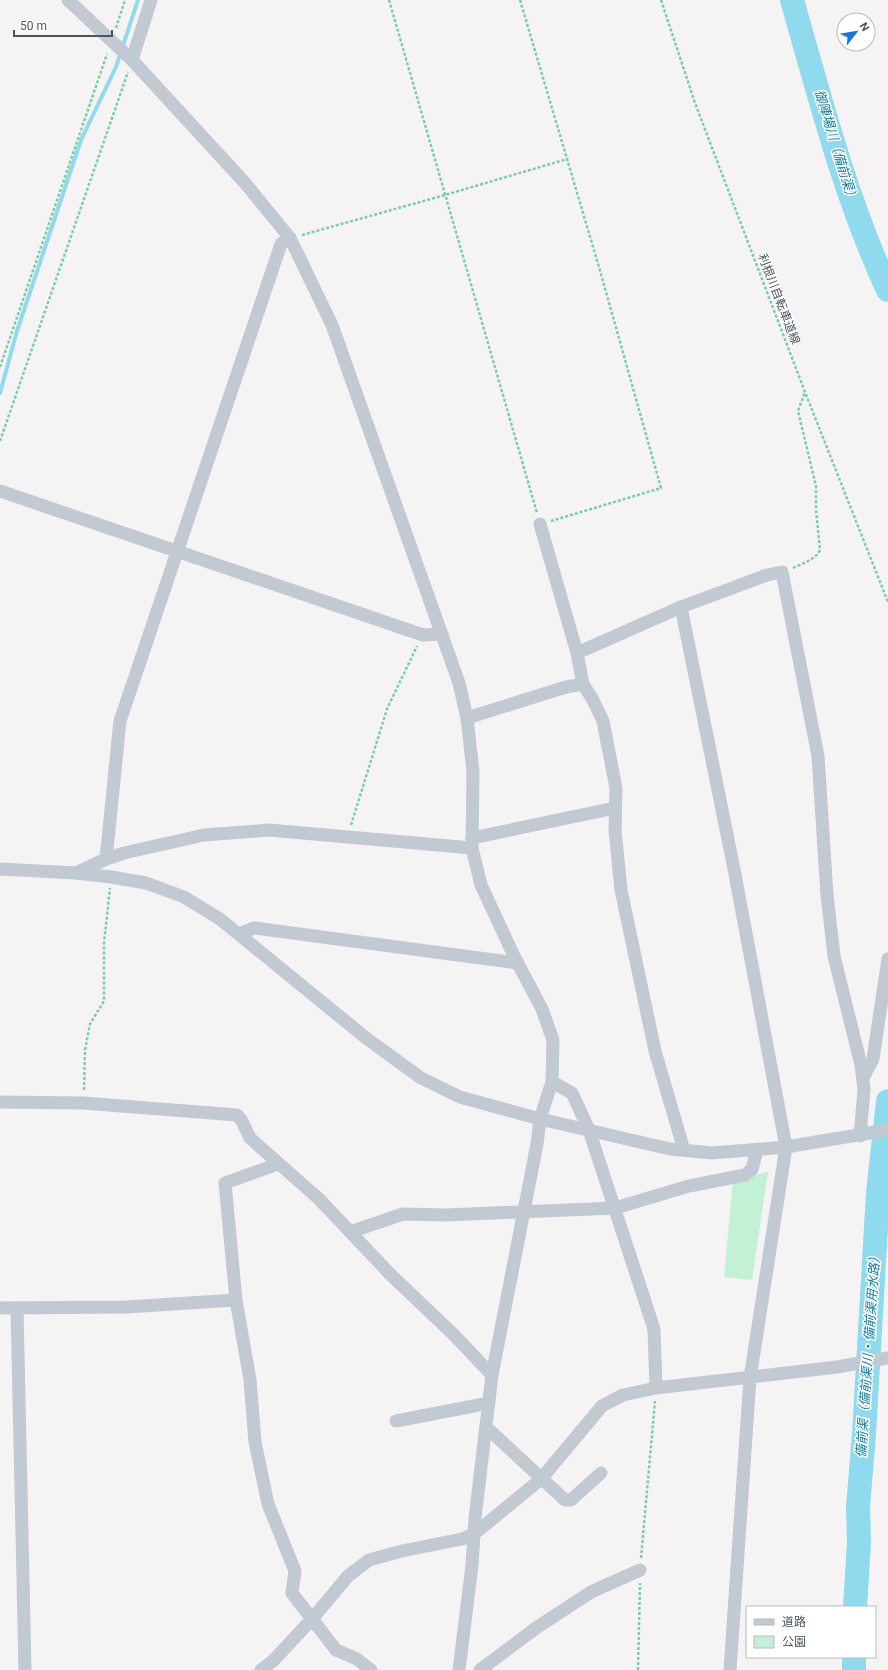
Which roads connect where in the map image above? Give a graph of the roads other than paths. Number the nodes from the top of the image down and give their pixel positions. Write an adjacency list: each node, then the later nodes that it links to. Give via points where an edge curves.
1 (68, 0): 3 (street)
2 (151, 0): 3 (street)
3 (132, 60): 4 (street, via 245,183)
4 (290, 238): 7 (street, via 281,244); 9 (street, via 332,325)
5 (0, 491): 7 (street)
6 (540, 524): 10 (street)
7 (178, 552): 9 (street, via 423,635); 15 (street, via 120,721)
8 (681, 607): 10 (street); 21 (street, via 767,575 782,572 818,756 826,895 834,956); 28 (street)
9 (442, 634): 12 (street, via 459,683)
10 (577, 653): 11 (street)
11 (583, 684): 12 (street); 13 (street, via 603,721 616,788)
12 (467, 718): 14 (street, via 473,772)
13 (615, 808): 14 (street); 29 (street, via 621,890 630,935 655,1051)
14 (472, 843): 15 (street, via 347,837 269,830 204,835); 20 (street, via 481,885)
15 (106, 859): 17 (street)
16 (0, 869): 17 (street)
17 (76, 873): 18 (street, via 146,883 184,897)
18 (239, 934): 20 (street, via 254,928); 24 (street, via 366,1038 421,1078 460,1097)
19 (888, 959): 21 (street, via 873,1059)
20 (518, 963): 22 (street, via 542,1009 553,1040)
21 (862, 1078): 27 (street, via 864,1090)
22 (552, 1082): 24 (street); 25 (street, via 572,1093)
23 (0, 1102): 31 (street, via 83,1103 237,1115 250,1138)
24 (540, 1119): 25 (street); 33 (street, via 538,1144)
25 (589, 1130): 29 (street); 32 (street)
26 (888, 1130): 27 (street)
27 (860, 1136): 28 (street)
28 (786, 1147): 30 (street); 40 (street)
29 (684, 1150): 30 (street, via 712,1153)
30 (757, 1150): 32 (street, via 752,1169 745,1174 689,1186)
31 (278, 1164): 34 (street, via 319,1199); 35 (street, via 224,1183)
32 (615, 1208): 33 (street); 41 (street, via 654,1329)
33 (524, 1212): 34 (street, via 403,1214); 39 (street)
34 (350, 1232): 39 (street)
35 (236, 1300): 37 (street, via 126,1307); 49 (street, via 250,1380 255,1442 268,1504 295,1571 292,1593)
36 (0, 1308): 37 (street)
37 (17, 1308): 50 (street)
38 (887, 1358): 40 (street)
39 (492, 1375): 42 (street)
40 (750, 1378): 41 (street); 55 (street)
41 (656, 1388): 46 (street, via 623,1395 602,1406)
42 (489, 1403): 43 (street); 44 (street)
43 (396, 1421)
44 (486, 1427): 46 (street); 47 (street)
45 (601, 1473): 46 (street, via 571,1500 565,1500)
46 (541, 1480): 47 (street)
47 (474, 1534): 49 (street, via 369,1560 348,1576); 53 (street)
48 (640, 1570): 54 (street, via 591,1592 536,1628)
49 (312, 1619): 51 (street, via 273,1661); 52 (street, via 336,1650 357,1659)
50 (25, 1670)
51 (261, 1670)
52 (370, 1670)
53 (459, 1670)
54 (480, 1670)
55 (730, 1670)

